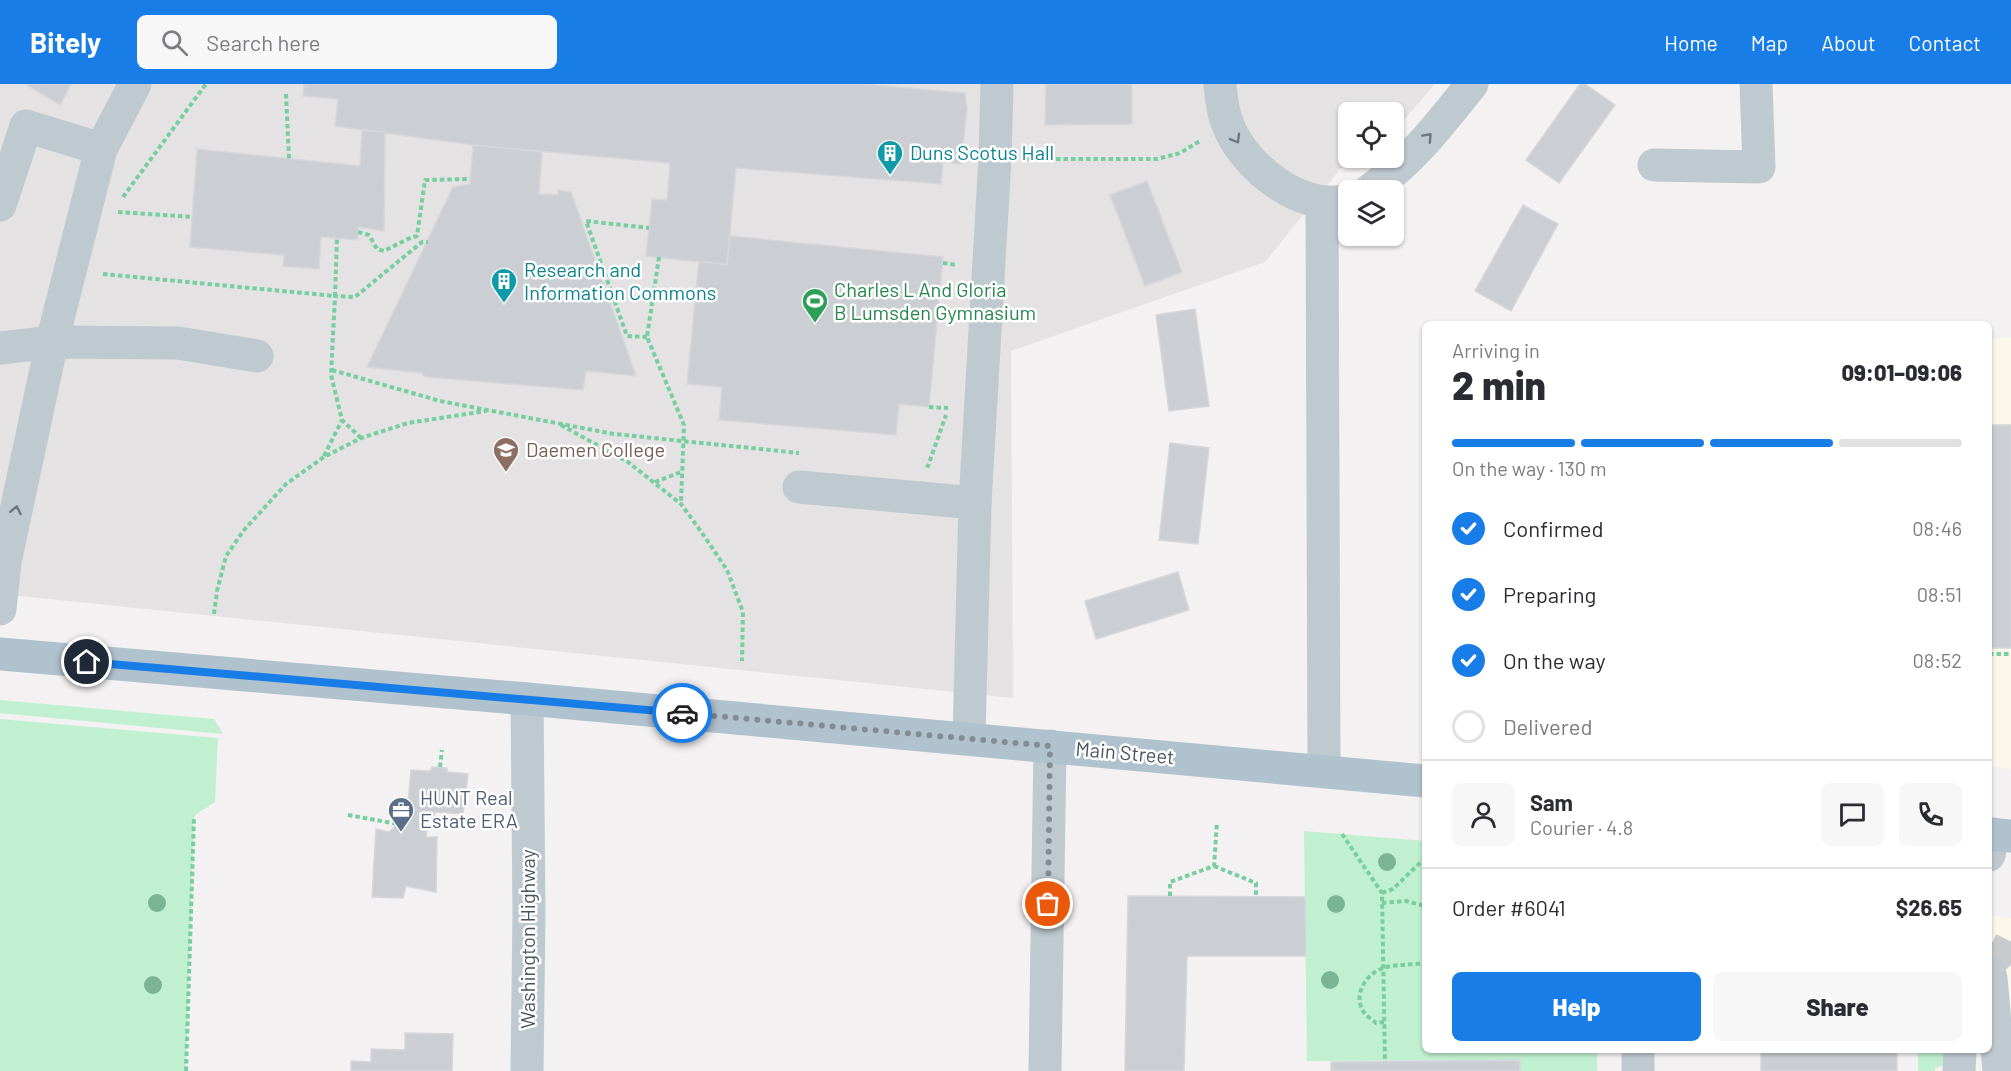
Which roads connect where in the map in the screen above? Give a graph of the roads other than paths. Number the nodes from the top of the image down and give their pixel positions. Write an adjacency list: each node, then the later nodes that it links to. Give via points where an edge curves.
1 (135, 84): 6 (street)
2 (997, 84): 15 (street)
3 (1220, 84): 9 (street, one-way to 9, via 1228,125 1241,148 1272,181 1293,194)
4 (1472, 84): 8 (street, one-way to 4, via 1435,130)
5 (1756, 84): 7 (street, via 1759,167)
6 (101, 149): 10 (street, via 26,126); 11 (street)
7 (1654, 165)
8 (1384, 180)
9 (1335, 201): 21 (street)
10 (0, 205)
11 (52, 342): 12 (street); 13 (street, via 177,343); 16 (street, one-way to 11, via 5,562)
12 (0, 348)
13 (257, 356)
14 (799, 487): 15 (street)
15 (975, 503): 19 (street)
16 (0, 609)
17 (0, 654): 18 (main road, Main Street)
18 (527, 699): 19 (main road, Main Street); 26 (street, Washington Highway)
19 (969, 738): 20 (main road, Main Street)
20 (1050, 746): 21 (main road, Main Street); 27 (street)
21 (1324, 771): 22 (main road, Main Street)
22 (1422, 781)
23 (1992, 990): 30 (street)
24 (1638, 1053): 28 (street)
25 (1960, 1053): 29 (street)
26 (527, 1071)
27 (1045, 1071)
28 (1638, 1071)
29 (1959, 1071)
30 (1999, 1071)

